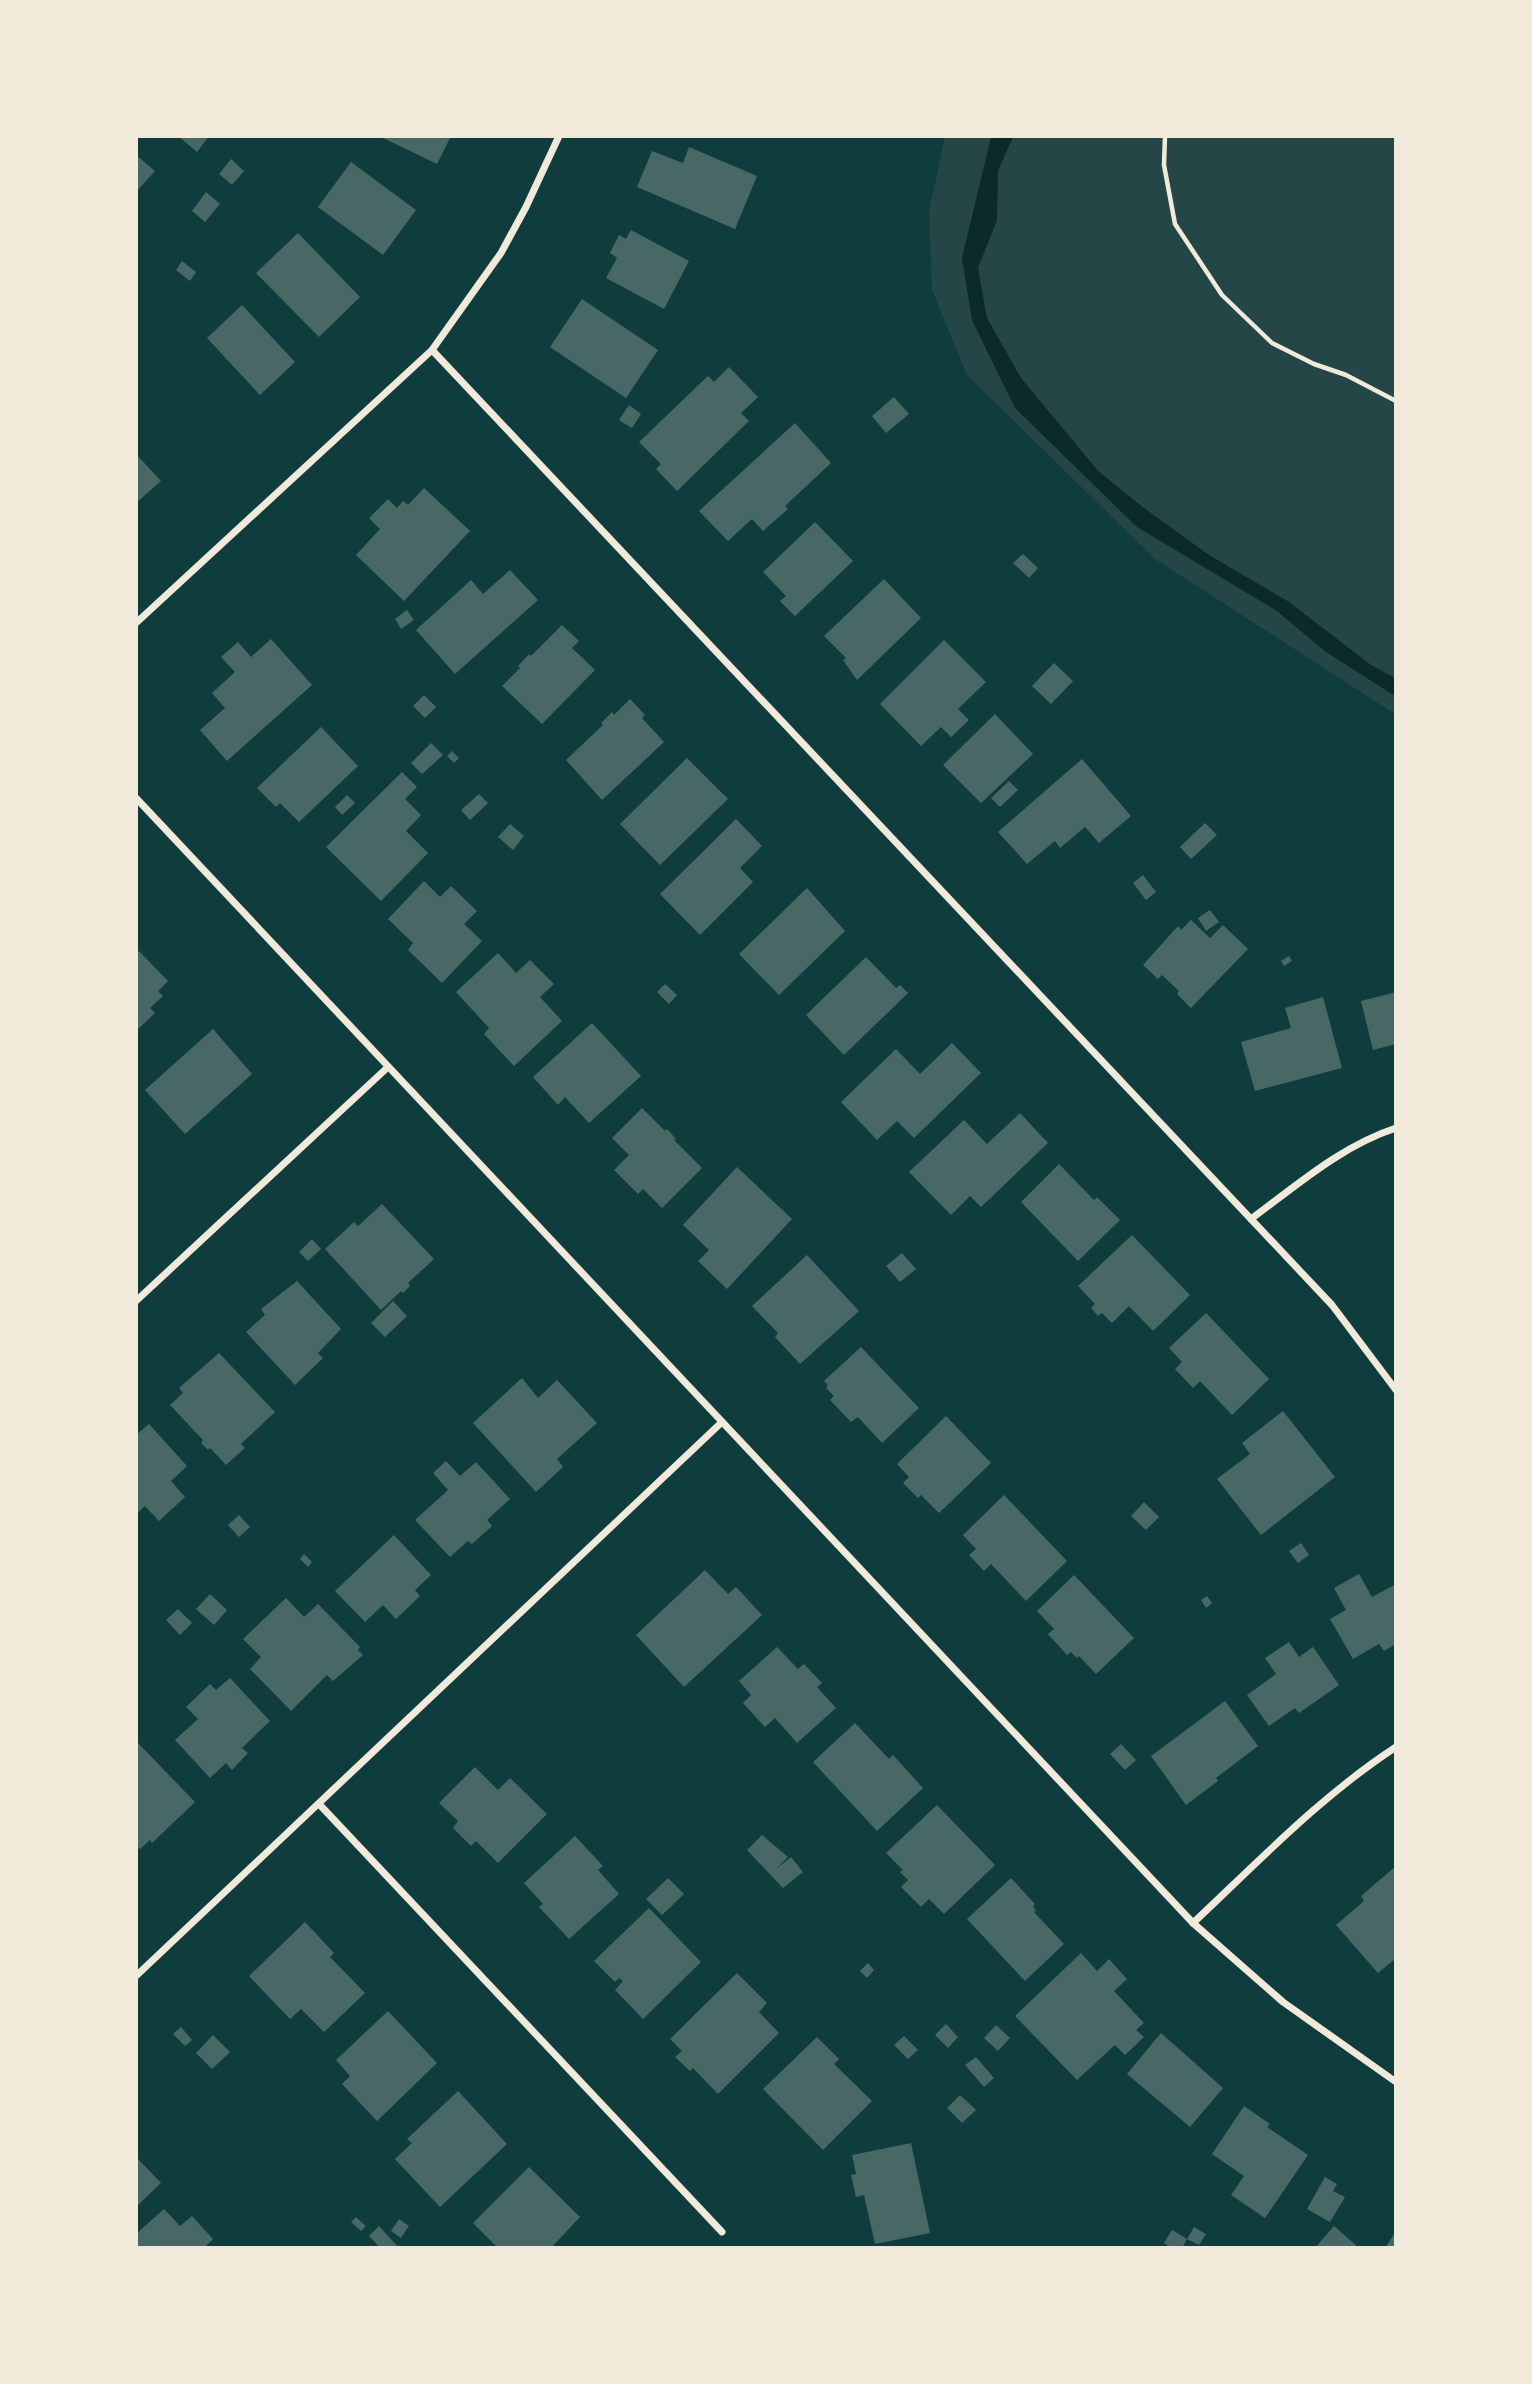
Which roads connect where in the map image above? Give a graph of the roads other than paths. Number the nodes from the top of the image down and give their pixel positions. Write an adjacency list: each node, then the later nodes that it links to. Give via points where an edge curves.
1 (559, 136): 2 (street, via 501,253)
2 (432, 350): 3 (street); 7 (street)
3 (136, 623)
4 (136, 798): 5 (street)
5 (388, 1067): 8 (street); 10 (street)
6 (1395, 1128): 7 (street, via 1335,1157)
7 (1251, 1219): 9 (street, via 1332,1305)
8 (136, 1301)
9 (1395, 1390)
10 (722, 1422): 12 (street); 13 (street)
11 (1395, 1747): 13 (street, via 1326,1799)
12 (320, 1805): 14 (street); 16 (street)
13 (1193, 1923): 15 (street, via 1283,2003)
14 (136, 1976)
15 (1395, 2082)
16 (722, 2232)

